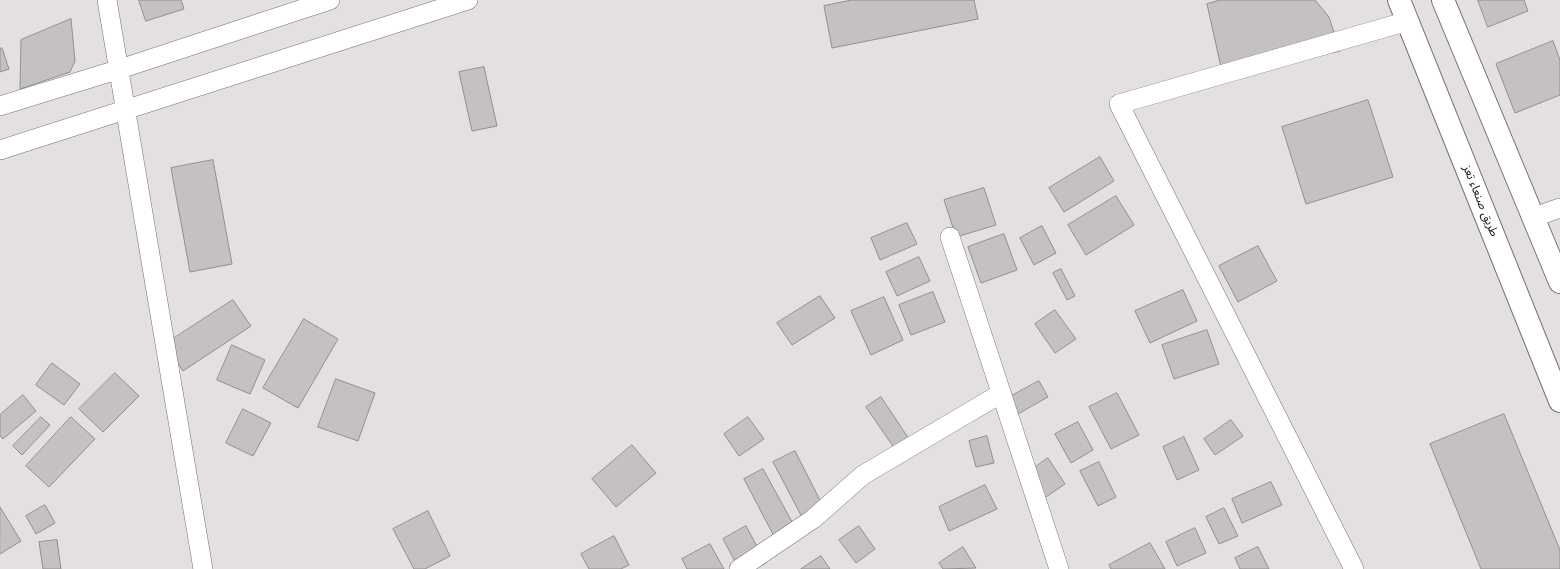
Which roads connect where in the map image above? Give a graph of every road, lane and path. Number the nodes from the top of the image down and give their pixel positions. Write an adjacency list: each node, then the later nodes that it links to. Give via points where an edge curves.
1 (107, 0): 7 (street)
2 (330, 0): 7 (street)
3 (468, 0): 9 (street)
4 (1399, 0): 6 (highway, طريق صنعاء تعز)
5 (1443, 0): 12 (highway)
6 (1408, 22): 16 (highway, طريق صنعاء تعز); 20 (street, via 1119,104)
7 (120, 69): 8 (street); 9 (street)
8 (0, 106)
9 (126, 109): 10 (street); 17 (street)
10 (0, 150)
11 (1560, 208): 12 (street)
12 (1532, 218): 14 (highway)
13 (950, 237): 15 (street)
14 (1560, 282)
15 (1000, 394): 18 (street, via 863,475 812,519); 19 (street)
16 (1560, 401)
17 (203, 569)
18 (739, 569)
19 (1059, 569)
20 (1354, 569)

